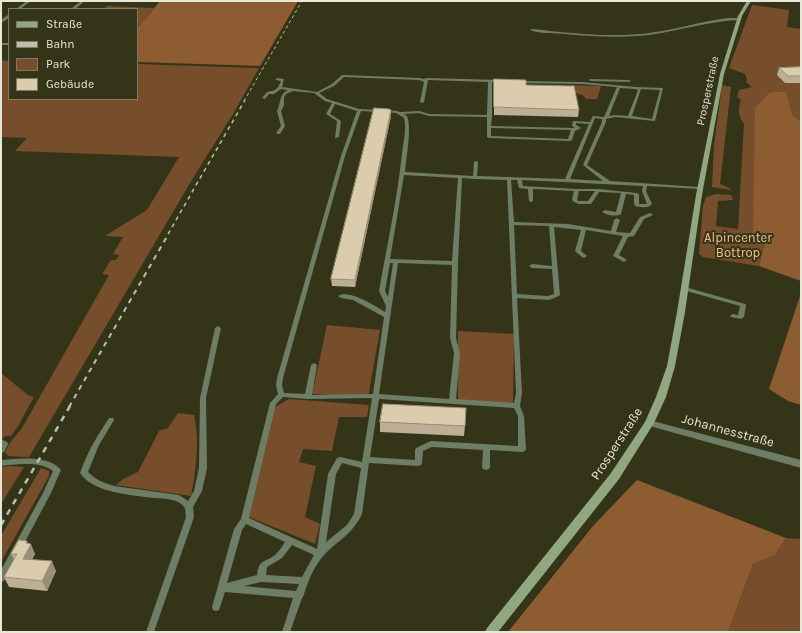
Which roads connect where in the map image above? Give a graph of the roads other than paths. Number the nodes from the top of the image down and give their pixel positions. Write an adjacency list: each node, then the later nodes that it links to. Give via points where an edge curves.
1 (29, 1): 4 (street)
2 (83, 1): 5 (street)
3 (749, 1): 7 (main road, Prosperstraße)
4 (19, 8)
5 (74, 8)
6 (7, 19): 8 (street)
7 (739, 19): 9 (street, via 723,19 655,33 625,35); 48 (main road, Prosperstraße, via 722,74)
8 (1, 22)
9 (532, 30)
10 (277, 79): 20 (street, via 283,80)
11 (461, 80): 12 (street); 13 (street); 18 (street)
12 (425, 81): 23 (street, via 342,76 334,85); 26 (street)
13 (490, 81): 14 (street); 29 (street)
14 (502, 81)
15 (629, 81): 17 (street)
16 (516, 82): 17 (street)
17 (607, 83): 19 (street)
18 (460, 86)
19 (619, 86): 21 (street); 30 (street)
20 (280, 88): 22 (street); 24 (street, via 268,93)
21 (636, 88): 31 (street, via 640,90); 31 (street, via 662,89 654,120)
22 (292, 90): 23 (street); 36 (street, via 285,93 282,98 279,111 283,126)
23 (317, 93): 25 (street)
24 (264, 98)
25 (334, 102): 27 (street); 37 (street, via 328,114 339,121)
26 (422, 102)
27 (359, 110): 28 (street); 76 (street, via 343,156 280,378)
28 (401, 113): 29 (street); 39 (street, via 406,116 407,121)
29 (490, 116): 33 (street)
30 (605, 118): 31 (street); 32 (street, via 594,117); 45 (street, via 585,165)
31 (629, 118)
32 (591, 123): 34 (street, via 574,122); 35 (street)
33 (490, 126): 34 (street); 34 (street, via 489,137 570,140 573,130)
34 (577, 129): 35 (street)
35 (588, 131): 44 (street)
36 (278, 133)
37 (337, 137)
38 (476, 162): 41 (street)
39 (402, 176): 40 (street, via 402,173); 63 (street)
40 (460, 177): 41 (street); 65 (street)
41 (475, 178): 42 (street)
42 (509, 178): 43 (street); 56 (street)
43 (519, 179): 44 (street); 47 (street, via 521,187)
44 (567, 180): 45 (street)
45 (608, 182): 46 (street)
46 (645, 185): 48 (street); 51 (street, via 645,195 650,204 646,206 637,205 637,194)
47 (530, 188): 49 (street); 52 (street)
48 (700, 188): 68 (main road, Prosperstraße)
49 (577, 190): 50 (street); 50 (street, via 574,200 589,203)
50 (598, 190): 51 (street)
51 (624, 192): 53 (street, via 618,214)
52 (531, 202)
53 (606, 212)
54 (650, 215): 60 (street, via 642,218 632,235)
55 (617, 220): 59 (street)
56 (511, 223): 57 (street); 70 (street)
57 (551, 225): 58 (street); 67 (street)
58 (584, 228): 59 (street); 61 (street, via 578,251)
59 (613, 233): 60 (street)
60 (626, 235): 62 (street, via 616,256)
61 (584, 256)
62 (624, 260)
63 (387, 261): 64 (street); 71 (street, via 382,291)
64 (396, 261): 65 (street); 71 (street)
65 (455, 263): 79 (street, via 453,338 457,353)
66 (532, 266): 67 (street)
67 (554, 268): 70 (street, via 557,295 549,298)
68 (685, 289): 73 (street, via 743,305 741,317); 82 (main road, Prosperstraße, via 671,366)
69 (341, 296): 72 (street, via 355,298)
70 (515, 296): 80 (street, via 519,394)
71 (389, 306): 72 (street)
72 (388, 316): 77 (street)
73 (733, 316)
74 (218, 328): 90 (street, via 203,398 203,468 198,490)
75 (314, 365): 78 (street)
76 (281, 395): 78 (street); 91 (street, via 272,403)
77 (375, 396): 78 (street); 79 (street); 87 (street)
78 (308, 397)
79 (452, 402): 80 (street)
80 (517, 406): 84 (street, via 522,449)
81 (111, 420): 90 (street, via 87,462 84,473 88,479 103,487 179,498)
82 (649, 423): 88 (street, Johannesstraße); 102 (main road, Prosperstraße, via 610,482)
83 (1, 442): 85 (street, via 4,444)
84 (487, 447): 87 (street, via 431,444 419,450 418,463); 89 (street)
85 (1, 450)
86 (1, 463): 94 (street, via 46,463 56,468 57,473)
87 (366, 463): 93 (street, via 358,514 354,522 345,533); 93 (street, via 340,460 332,474)
88 (801, 464)
89 (486, 467)
90 (189, 507): 100 (street, via 190,517)
91 (245, 520): 92 (street); 97 (street, via 238,529)
92 (291, 541): 93 (street); 95 (street, via 279,556 264,563)
93 (320, 553): 96 (street)
94 (1, 578)
95 (261, 578): 96 (street); 97 (street)
96 (305, 581): 98 (street)
97 (221, 588): 98 (street); 99 (street)
98 (300, 595): 101 (street)
99 (216, 607)
100 (150, 632)
101 (286, 632)
102 (491, 632)

